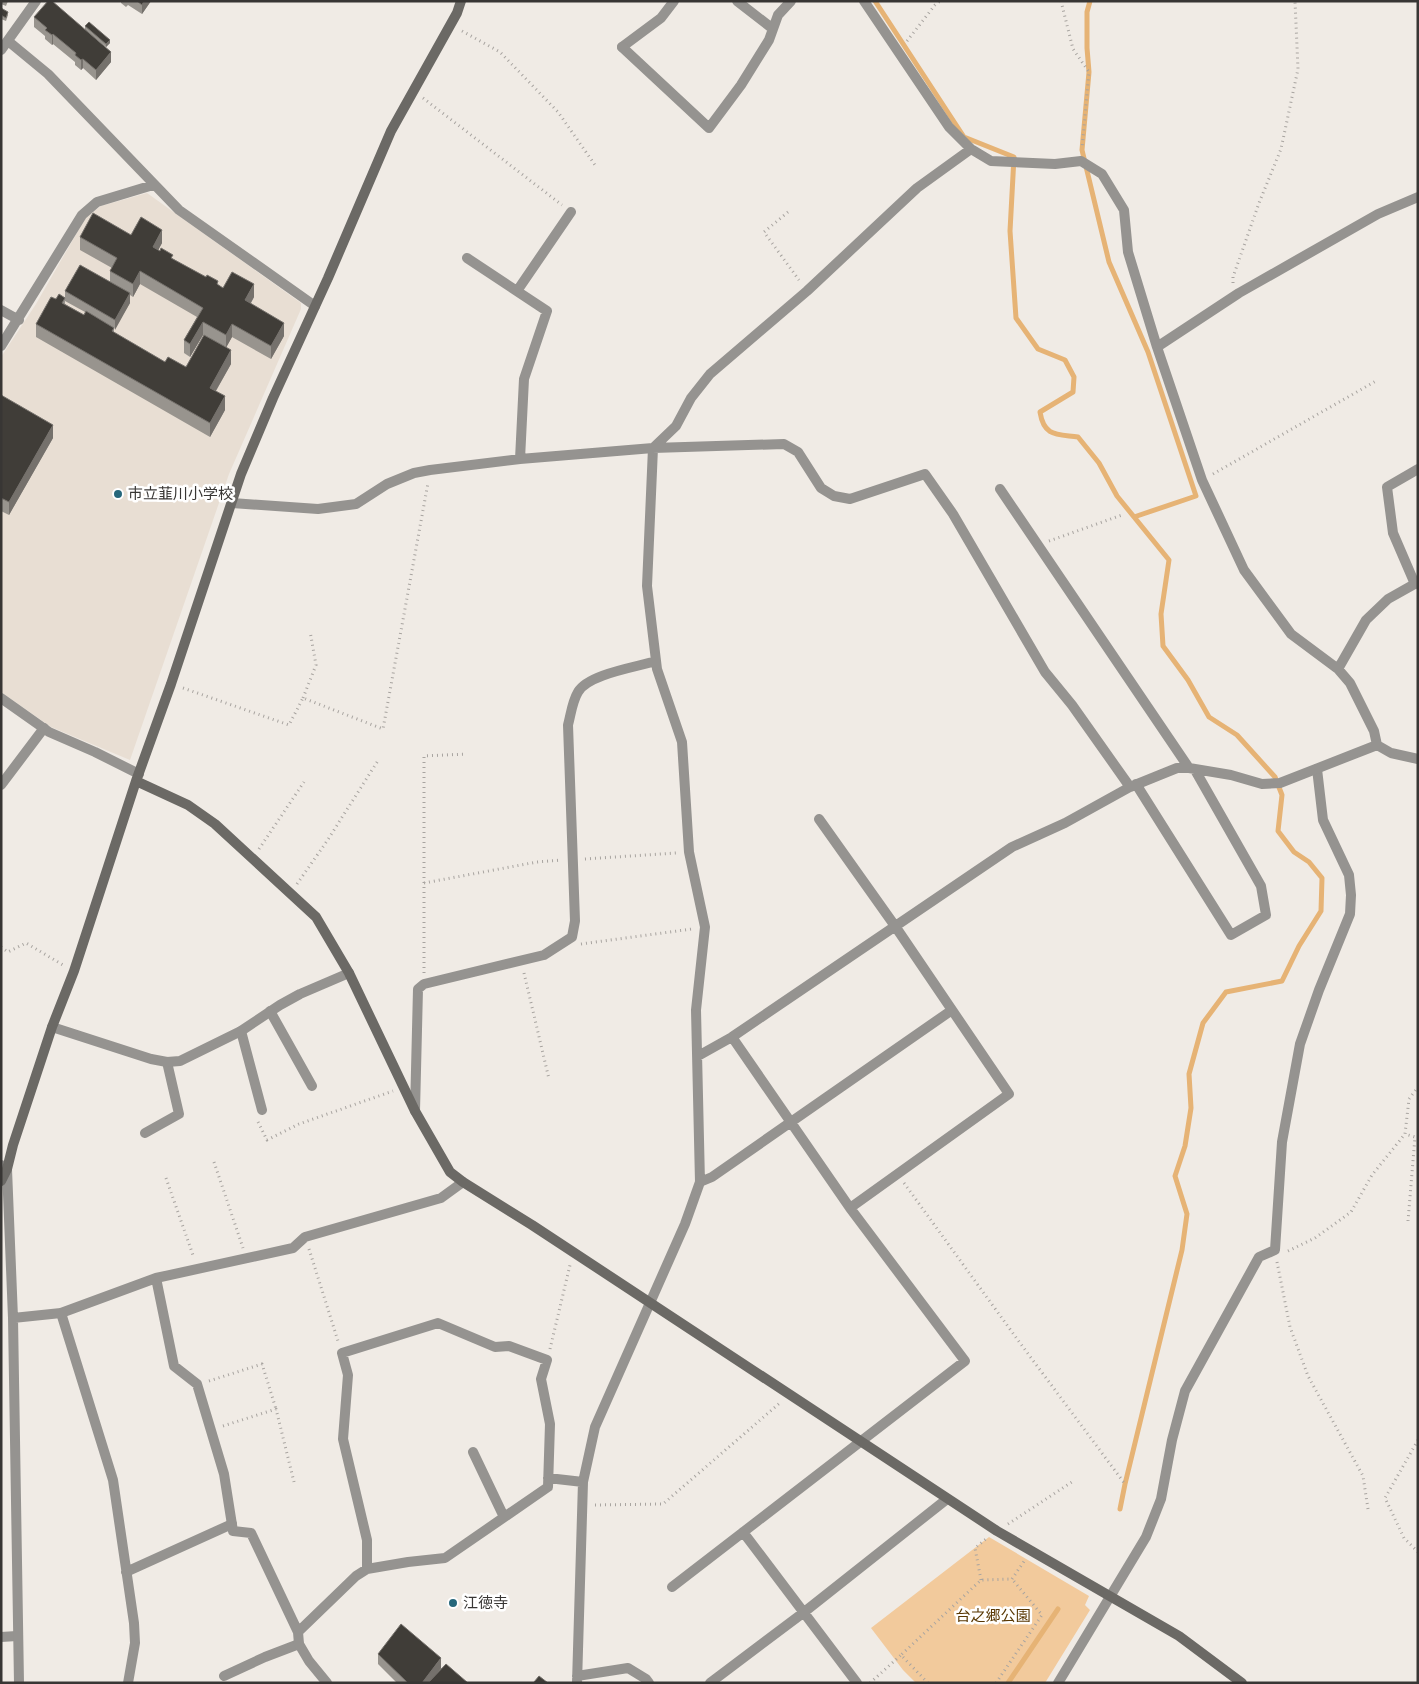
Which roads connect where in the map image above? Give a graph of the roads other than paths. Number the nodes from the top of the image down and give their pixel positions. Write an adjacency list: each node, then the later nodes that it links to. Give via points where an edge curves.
1 (36, 1): 8 (street)
2 (461, 1): 15 (street, via 391,131)
3 (674, 1): 7 (street, via 661,18 622,47 709,128 741,85)
4 (737, 1): 7 (street)
5 (790, 1): 7 (street, via 778,15)
6 (864, 1): 9 (street, via 949,127)
7 (773, 30)
8 (4, 45): 10 (street, via 48,74)
9 (971, 149): 19 (street, via 991,161 1055,164 1081,161 1102,174 1124,210 1128,252); 20 (street, via 917,188 807,291 710,374 691,398 676,426)
10 (153, 185): 15 (street, via 178,210); 17 (street, via 97,202 82,215)
11 (1418, 197): 19 (street, via 1378,214 1234,297)
12 (571, 212): 14 (street)
13 (467, 258): 14 (street)
14 (517, 291): 21 (street, via 548,311 524,379)
15 (315, 306): 24 (street, via 244,466)
16 (1, 310): 17 (street)
17 (19, 320): 18 (street)
18 (1, 346)
19 (1157, 347): 27 (street, via 1202,480 1244,570 1291,634)
20 (654, 448): 21 (street); 26 (street, via 647,586); 36 (street, via 784,444 798,452 821,488 834,496 850,499 924,474 953,514 1045,672)
21 (520, 459): 24 (street, via 414,473 387,484 356,504 318,510)
22 (1418, 469): 25 (street, via 1387,487 1393,533)
23 (1000, 489): 32 (street)
24 (232, 503): 34 (street)
25 (1416, 583): 27 (street, via 1388,599 1366,620)
26 (656, 662): 45 (street, via 682,742 689,852 705,927 696,1010); 48 (street, via 590,681 579,690 573,705 568,725 575,921 572,937 544,955 424,984 418,989)
27 (1338, 669): 30 (street, via 1350,683 1374,731)
28 (1, 698): 29 (street)
29 (44, 728): 34 (street, via 95,752); 35 (street)
30 (1377, 745): 31 (street); 33 (street)
31 (1418, 759)
32 (1192, 769): 33 (street, via 1231,774 1262,784 1280,783); 36 (street, via 1177,768); 36 (street, via 1261,886 1266,915 1231,935)
33 (1317, 769): 72 (street, via 1323,820 1349,874 1350,914 1300,1044 1282,1142 1275,1250 1259,1258 1185,1391 1160,1499 1146,1537)
34 (137, 778): 39 (street, via 198,811 253,858 316,917); 42 (street)
35 (1, 785)
36 (1133, 785): 38 (street, via 1065,823 1012,847)
37 (819, 819): 38 (street)
38 (895, 926): 40 (street); 44 (street)
39 (349, 973): 41 (street, via 300,994); 48 (street)
40 (952, 1010): 50 (street); 56 (street, via 1009,1094)
41 (270, 1012): 43 (street); 47 (street)
42 (52, 1028): 46 (street); 52 (street)
43 (241, 1031): 46 (street, via 180,1061); 49 (street)
44 (732, 1037): 45 (street); 50 (street)
45 (698, 1056): 55 (street)
46 (167, 1062): 51 (street, via 180,1114)
47 (312, 1086)
48 (415, 1111): 54 (street, via 450,1172)
49 (259, 1113)
50 (791, 1122): 55 (street, via 712,1178); 56 (street)
51 (145, 1134)
52 (4, 1167): 53 (street); 60 (street)
53 (1, 1181)
54 (463, 1182): 57 (street, via 442,1198 305,1237 293,1248); 58 (street)
55 (700, 1182): 58 (street)
56 (850, 1208): 61 (street, via 965,1361)
57 (156, 1278): 59 (street); 67 (street, via 174,1366 197,1384 224,1474)
58 (650, 1304): 61 (street); 64 (street, via 595,1428)
59 (61, 1313): 60 (street); 70 (street, via 112,1480)
60 (13, 1318): 75 (street)
61 (861, 1442): 65 (street); 68 (street)
62 (473, 1452): 66 (street)
63 (548, 1478): 64 (street); 66 (street, via 548,1487); 69 (street, via 550,1424 541,1379 547,1360 509,1346 495,1347 438,1323 342,1353 348,1375 343,1439 367,1540)
64 (583, 1482): 79 (street)
65 (947, 1499): 72 (street); 73 (street)
66 (504, 1517): 69 (street, via 445,1558)
67 (232, 1524): 70 (street); 74 (street, via 233,1531 251,1533)
68 (742, 1532): 71 (street); 73 (street)
69 (367, 1569): 74 (street)
70 (126, 1572): 81 (street, via 135,1643)
71 (672, 1587)
72 (1110, 1597): 86 (street); 87 (street, via 1179,1636)
73 (803, 1612): 84 (street); 85 (street)
74 (298, 1632): 77 (street)
75 (18, 1636): 76 (street); 80 (street)
76 (1, 1638)
77 (299, 1644): 78 (street); 82 (street)
78 (224, 1676)
79 (577, 1679): 83 (street, via 628,1668)
80 (19, 1683)
81 (128, 1683)
82 (327, 1683)
83 (649, 1683)
84 (710, 1683)
85 (857, 1683)
86 (1058, 1683)
87 (1242, 1683)

